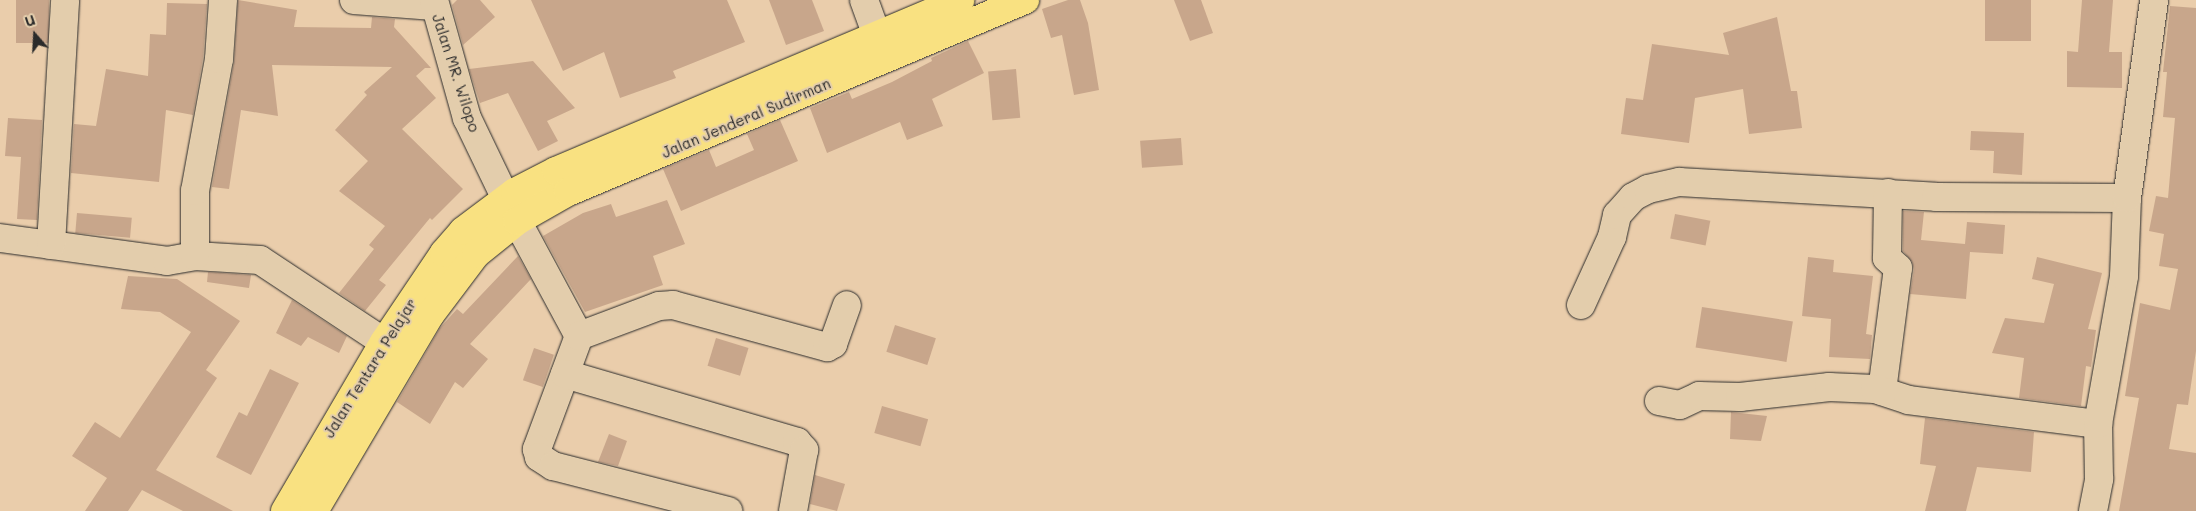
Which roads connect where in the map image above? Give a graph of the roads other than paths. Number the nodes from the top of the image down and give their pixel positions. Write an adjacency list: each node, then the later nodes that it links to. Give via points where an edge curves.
1 (65, 0): 15 (street)
2 (223, 0): 16 (street, via 219,59 204,124 195,191)
3 (354, 0): 8 (street)
4 (864, 0): 9 (street)
5 (960, 0): 9 (main road, Jalan Jenderal Sudirman)
6 (2154, 0): 11 (street)
7 (1016, 2): 12 (main road, Jalan Jenderal Sudirman, via 568,192)
8 (434, 3): 12 (street, Jalan MR. Wilopo, via 467,118)
9 (878, 36): 12 (main road, Jalan Jenderal Sudirman, via 556,171)
10 (1888, 193): 11 (street, via 1936,197); 17 (street, via 1679,182 1648,189 1633,197 1617,215 1612,237); 22 (street, via 1887,258 1898,268)
11 (2127, 198): 24 (street, via 2124,276)
12 (512, 210): 14 (main road, Jalan Jenderal Sudirman); 19 (street, Jalan MR. Wilopo)
13 (0, 238): 15 (street)
14 (470, 242): 20 (main road, Jalan Tentara Pelajar, via 444,253); 26 (main road, Jalan Tentara Pelajar, via 430,316)
15 (51, 245): 16 (street, via 167,261)
16 (195, 256): 20 (street, via 260,260)
17 (1580, 305)
18 (847, 306): 19 (street, via 833,344 827,347 673,305 659,306)
19 (579, 336): 21 (street)
20 (384, 342): 25 (main road, Jalan Tentara Pelajar)
21 (564, 374): 27 (street, via 537,449 539,458 553,466); 28 (street, via 797,442 804,450)
22 (1882, 391): 23 (street, via 1829,387 1740,397 1699,396 1680,405); 24 (street, via 1908,400)
23 (1659, 401)
24 (2098, 424): 29 (street, via 2099,479)
25 (285, 511)
26 (314, 511)
27 (728, 511)
28 (793, 511)
29 (2092, 511)

